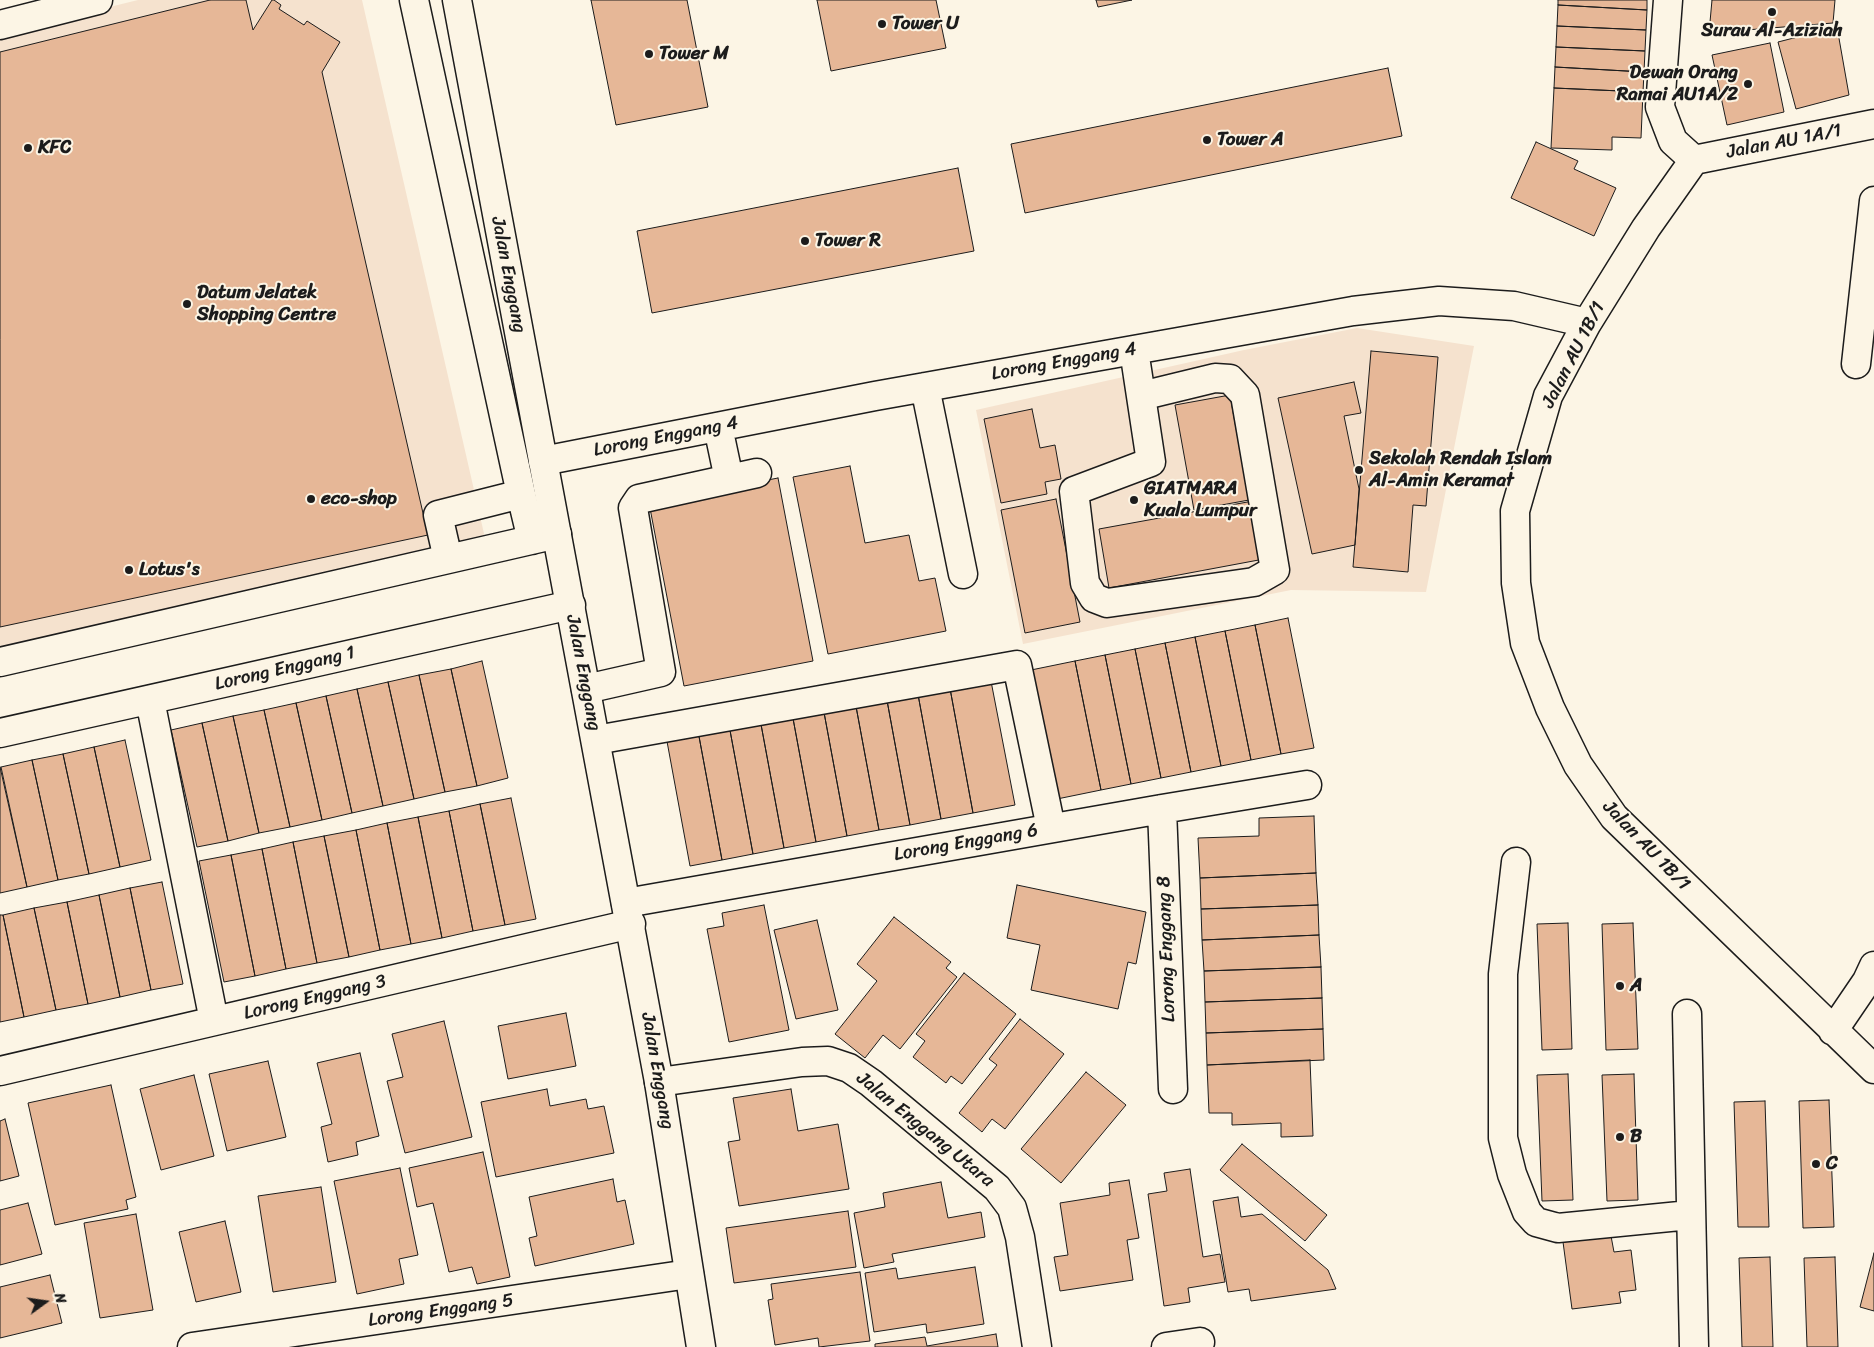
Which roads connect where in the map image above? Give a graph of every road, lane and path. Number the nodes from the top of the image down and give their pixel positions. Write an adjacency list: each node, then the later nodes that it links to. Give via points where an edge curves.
1 (98, 0): 5 (street)
2 (414, 0): 18 (street)
3 (457, 0): 15 (street, Jalan Enggang)
4 (1668, 0): 7 (street, via 1660,107 1673,141)
5 (0, 25)
6 (1874, 124): 7 (street, Jalan AU 1A/1)
7 (1694, 160): 9 (street, Jalan AU 1B/1, via 1646,228)
8 (1874, 201): 11 (street)
9 (1587, 323): 10 (street, Lorong Enggang 4, via 1514,306 1439,301 1353,311); 36 (street, Jalan AU 1B/1, via 1548,396 1515,512 1516,583 1525,644 1550,708 1578,765 1614,817)
10 (1134, 350): 12 (street, Lorong Enggang 4); 13 (street)
11 (1856, 364)
12 (925, 387): 14 (street, Lorong Enggang 4); 21 (street)
13 (1141, 396): 13 (street, via 1215,378 1230,379 1244,395 1275,570 1254,582 1107,603 1094,598 1085,583 1074,491 1151,462)
14 (718, 427): 15 (street, Lorong Enggang 4); 17 (street)
15 (543, 461): 19 (street, Jalan Enggang)
16 (758, 473): 17 (street)
17 (729, 479): 24 (street, via 639,499 633,508 661,672)
18 (521, 494): 19 (street); 20 (street, via 438,515)
19 (545, 537): 20 (street); 22 (street, Jalan Enggang)
20 (448, 559): 23 (street)
21 (963, 574)
22 (570, 605): 24 (street, Jalan Enggang); 25 (street, Lorong Enggang 1)
23 (0, 662)
24 (586, 689): 27 (street, Jalan Enggang)
25 (150, 700): 26 (street, Lorong Enggang 1); 35 (street)
26 (0, 733)
27 (596, 740): 30 (street, via 1017,665); 32 (street, Jalan Enggang)
28 (1307, 785): 29 (street, Lorong Enggang 6)
29 (1162, 808): 30 (street, Lorong Enggang 6); 40 (street, Lorong Enggang 8)
30 (1052, 828): 32 (street, Lorong Enggang 6)
31 (1516, 862): 41 (street, via 1503,974 1503,1138 1512,1174 1527,1212 1536,1222 1558,1228)
32 (628, 914): 35 (street, Lorong Enggang 3); 39 (street, Jalan Enggang)
33 (1874, 966): 36 (street)
34 (1687, 1014): 41 (street)
35 (214, 1021): 38 (street, Lorong Enggang 3)
36 (1833, 1030): 37 (street, Jalan AU 1B/1)
37 (1874, 1069)
38 (0, 1071)
39 (660, 1082): 42 (street, Jalan Enggang); 46 (street, Jalan Enggang Utara, via 828,1061 849,1068 871,1083 997,1188 1012,1208 1020,1237)
40 (1172, 1088)
41 (1690, 1215): 48 (street)
42 (689, 1274): 44 (street, Lorong Enggang 5); 45 (street, Jalan Enggang)
43 (1200, 1342): 47 (street)
44 (192, 1347)
45 (701, 1347)
46 (1037, 1347)
47 (1166, 1347)
48 (1694, 1347)

